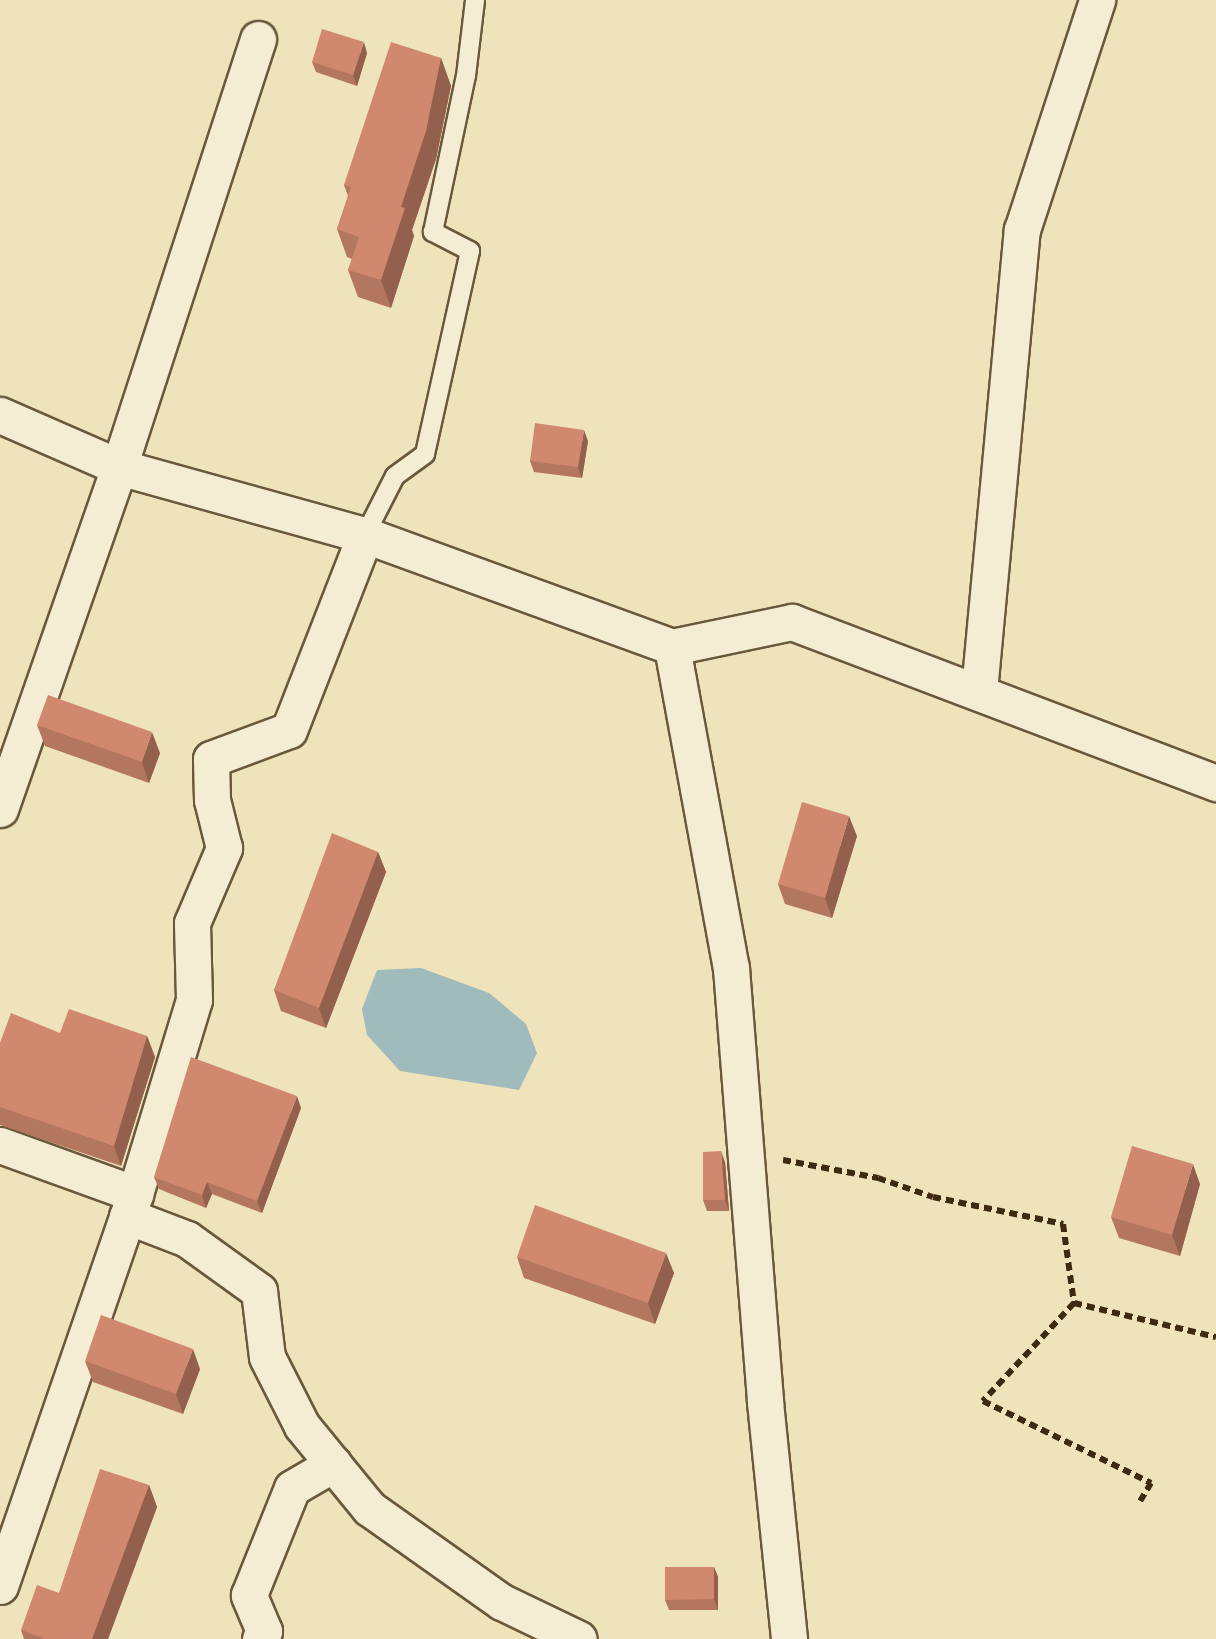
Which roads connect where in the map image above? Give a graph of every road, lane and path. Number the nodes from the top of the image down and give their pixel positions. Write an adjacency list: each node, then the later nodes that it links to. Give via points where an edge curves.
1 (475, 0): 6 (lane, via 433,232 470,251 425,454 395,476)
2 (1097, 0): 8 (street, via 1022,230)
3 (258, 40): 5 (street)
4 (0, 415): 5 (street)
5 (119, 467): 6 (street); 10 (street)
6 (365, 535): 7 (street); 13 (street, via 288,730 211,760 224,848 192,923 194,1000)
7 (672, 648): 8 (street, via 792,622); 12 (street, via 731,968)
8 (979, 691): 9 (street)
9 (1216, 783)
10 (0, 809)
11 (0, 1145): 13 (street)
12 (745, 1154): 14 (path, via 878,1178 933,1197 1063,1224); 21 (street)
13 (131, 1206): 16 (street, via 259,1291 267,1358 302,1426); 18 (street)
14 (1074, 1303): 15 (path); 17 (path, via 983,1401 1151,1483)
15 (1216, 1337)
16 (333, 1464): 19 (street, via 292,1488 250,1595); 20 (street, via 369,1508 398,1529 502,1602)
17 (1140, 1501)
18 (0, 1586)
19 (269, 1636)
20 (580, 1639)
21 (789, 1639)

